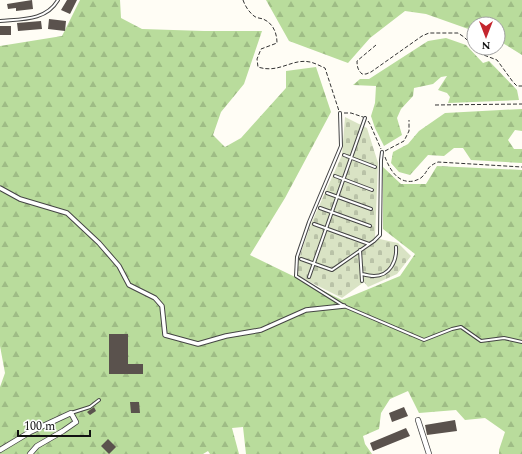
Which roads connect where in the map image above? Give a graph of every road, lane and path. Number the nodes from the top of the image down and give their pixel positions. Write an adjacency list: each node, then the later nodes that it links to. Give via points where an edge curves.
1 (58, 0): 3 (lane, via 48,12 36,17)
2 (243, 0): 10 (path, via 255,17 273,26 277,35 277,43 261,48 257,59 258,67 265,70 277,69 300,62 310,62 325,68)
3 (0, 21)
4 (466, 40): 5 (path, via 458,33 429,33 371,72 362,74 358,70 357,62)
5 (376, 44)
6 (486, 56): 7 (path, via 497,60 513,82 517,86)
7 (522, 86)
8 (522, 104): 9 (path)
9 (435, 105)
10 (340, 113): 11 (path, via 351,113); 38 (lane, via 341,146 309,222 297,257 296,276)
11 (365, 118): 13 (path); 15 (lane)
12 (409, 120): 13 (path, via 409,131 404,141)
13 (382, 152): 17 (path, via 396,176 411,182 418,180 438,162); 30 (lane, via 380,234)
14 (344, 155): 15 (lane)
15 (351, 158): 16 (lane); 19 (lane)
16 (375, 167)
17 (522, 167)
18 (335, 176): 19 (lane)
19 (344, 179): 21 (lane); 23 (lane)
20 (0, 188): 38 (street, via 20,199 67,213 119,266 129,285 155,298 162,306 165,335 198,344 261,330 306,310)
21 (372, 190)
22 (327, 193): 23 (lane)
23 (338, 197): 25 (lane); 26 (lane)
24 (320, 208): 26 (lane)
25 (371, 209)
26 (332, 213): 28 (lane); 29 (lane)
27 (314, 224): 29 (lane)
28 (370, 226)
29 (326, 229): 30 (lane); 34 (lane)
30 (369, 244): 32 (lane)
31 (396, 247): 35 (lane, via 397,253 389,271 375,276)
32 (360, 250): 34 (lane, via 332,270); 35 (lane)
33 (301, 259): 34 (lane)
34 (314, 264): 36 (lane)
35 (362, 274): 37 (lane)
36 (309, 277)
37 (362, 281)
38 (344, 306): 39 (lane, via 424,340 461,328 482,341 504,338)
39 (522, 342)
40 (99, 400): 41 (lane, via 90,407)
41 (71, 412): 43 (street); 44 (street, via 76,422 37,446)
42 (418, 420): 45 (street)
43 (0, 450)
44 (30, 454)
45 (429, 454)

